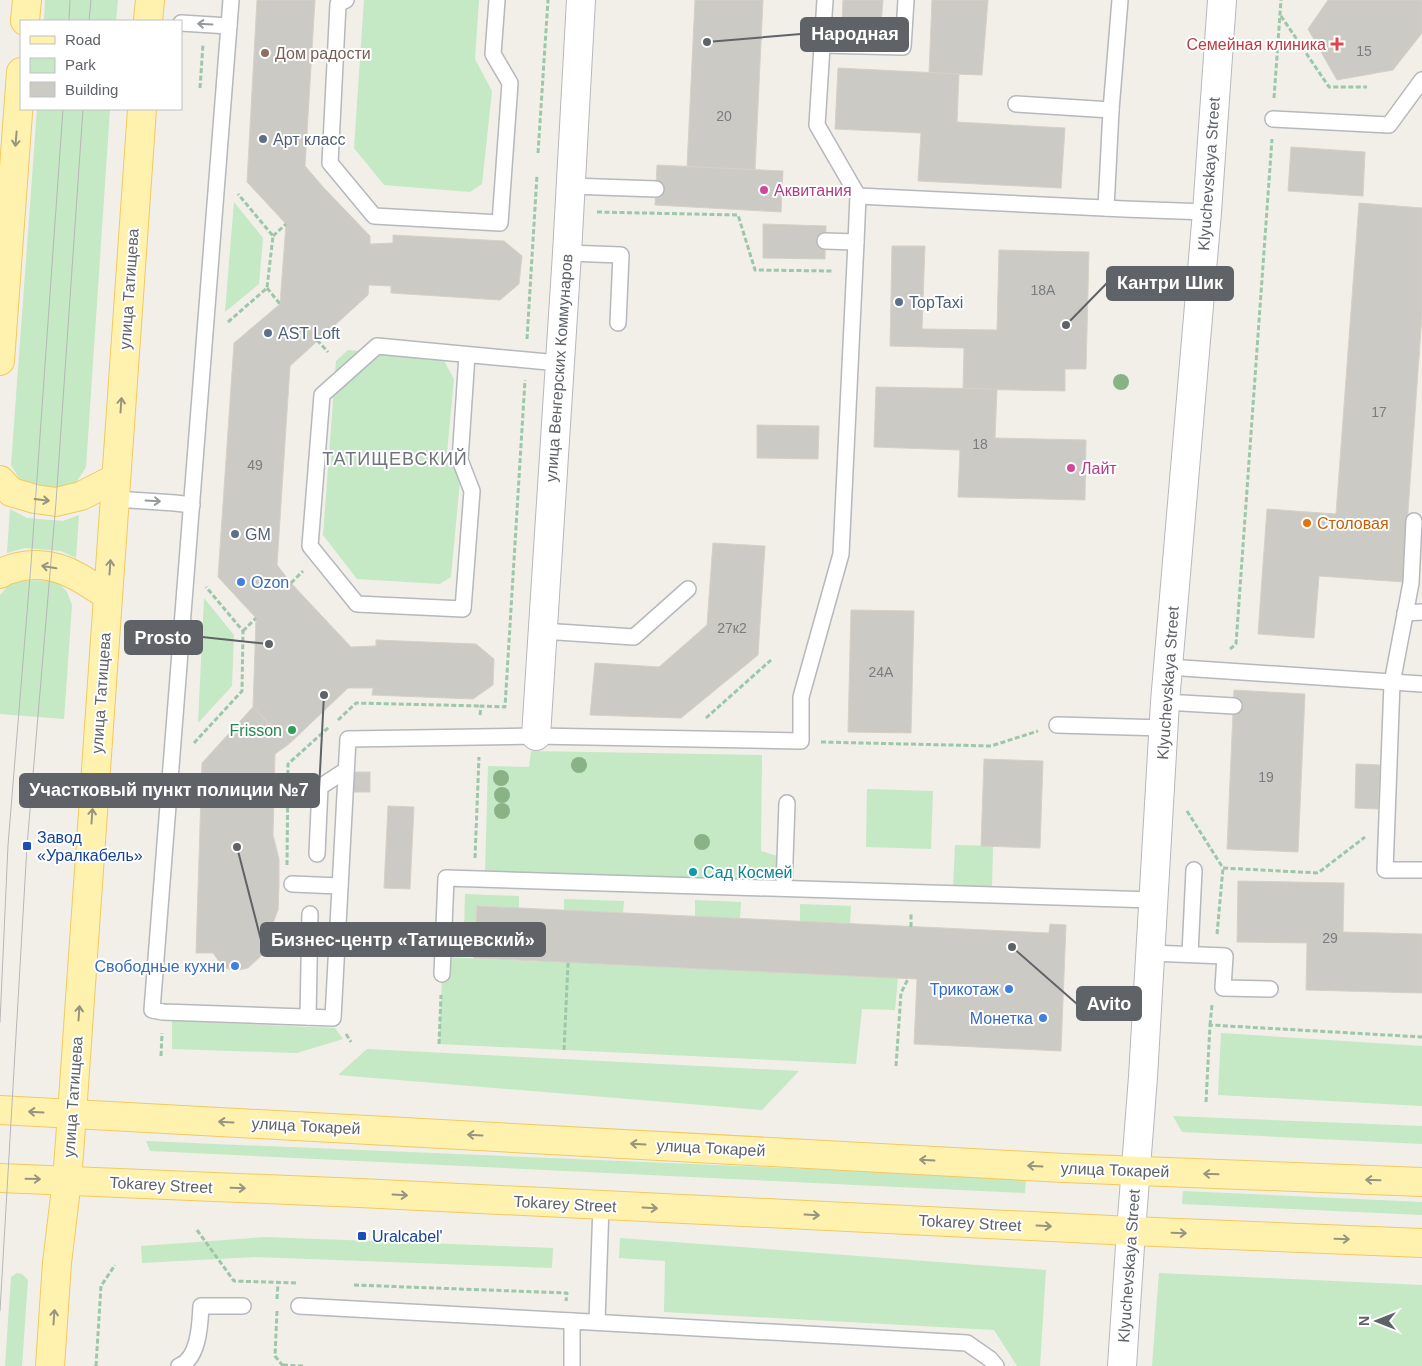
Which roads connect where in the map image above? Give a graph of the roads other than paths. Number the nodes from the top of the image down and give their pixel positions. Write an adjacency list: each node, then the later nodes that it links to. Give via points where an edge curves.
1 (27, 0): 11 (main road)
2 (150, 0): 12 (main road)
3 (231, 0): 14 (lane)
4 (346, 0): 5 (lane, via 338,4 330,163 374,216 500,223 510,83 493,54)
5 (497, 0)
6 (581, 0): 23 (street, улица Венгерских Коммунаров)
7 (825, 0): 15 (lane)
8 (906, 0): 15 (lane, via 903,47)
9 (1120, 0): 20 (lane)
10 (1222, 0): 27 (street, Klyuchevskaya Street)
11 (25, 20)
12 (148, 20)
13 (182, 23): 14 (lane, one-way to 13)
14 (229, 26): 37 (lane)
15 (822, 45): 25 (lane, via 817,125)
16 (20, 79): 22 (main road, one-way to 22)
17 (1422, 80): 21 (lane, via 1389,125)
18 (1016, 104): 20 (lane)
19 (142, 110): 36 (main road, улица Татищева, one-way to 19)
20 (1110, 110): 26 (lane)
21 (1273, 119)
22 (7, 166): 33 (main road)
23 (571, 186): 24 (lane); 30 (street, улица Венгерских Коммунаров)
24 (656, 189)
25 (858, 196): 26 (lane); 29 (lane)
26 (1106, 208): 27 (lane)
27 (1207, 212): 45 (street, Klyuchevskaya Street)
28 (825, 241): 29 (lane)
29 (856, 242): 51 (lane, via 841,554 801,698 801,741)
30 (567, 254): 31 (lane, via 621,256); 34 (street, улица Венгерских Коммунаров)
31 (618, 323)
32 (467, 355): 32 (lane, via 377,346 322,395 310,546 357,604 463,609 472,491 460,460); 34 (lane)
33 (0, 361)
34 (560, 363): 44 (street, улица Венгерских Коммунаров)
35 (0, 480): 36 (main road, one-way to 36, via 11,492 56,502)
36 (115, 489): 37 (lane, one-way to 37); 41 (main road, улица Татищева, one-way to 36)
37 (192, 505): 66 (lane, via 152,1010)
38 (1414, 521): 43 (lane, via 1411,583)
39 (0, 574): 41 (main road, one-way to 39, via 77,575 50,566 31,564)
40 (688, 589): 44 (lane, via 634,637)
41 (108, 596): 68 (main road, улица Татищева, one-way to 41)
42 (1422, 612): 43 (lane)
43 (1405, 613): 46 (lane)
44 (542, 631): 51 (street, улица Венгерских Коммунаров)
45 (1168, 667): 46 (lane); 49 (street, Klyuchevskaya Street)
46 (1392, 683): 47 (lane); 56 (lane, via 1385,870)
47 (1422, 684)
48 (1234, 706): 49 (lane)
49 (1165, 715): 50 (lane); 60 (street, Klyuchevskaya Street)
50 (1056, 725)
51 (536, 736): 52 (lane, via 348,739)
52 (346, 770): 54 (lane, via 320,787); 58 (lane)
53 (787, 803): 59 (lane)
54 (317, 854)
55 (1194, 870): 63 (lane)
56 (1422, 870)
57 (290, 879): 58 (lane)
58 (340, 886): 66 (lane, via 334,1018)
59 (784, 888): 60 (lane); 64 (lane, via 446,878)
60 (1153, 900): 62 (street, Klyuchevskaya Street)
61 (310, 914): 66 (lane)
62 (1151, 953): 63 (lane); 69 (street, Klyuchevskaya Street)
63 (1190, 954): 65 (lane, via 1225,956 1223,988)
64 (442, 974)
65 (1270, 989)
66 (308, 1017)
67 (0, 1110): 68 (main road, улица Токарей, one-way to 67)
68 (72, 1114): 69 (main road, улица Токарей, one-way to 68); 71 (main road, улица Татищева)
69 (1136, 1171): 72 (main road, улица Токарей, one-way to 69); 74 (street, Klyuchevskaya Street)
70 (0, 1178): 71 (main road, Tokarey Street, one-way to 71)
71 (67, 1180): 73 (main road, Tokarey Street, one-way to 73); 80 (main road, улица Татищева, one-way to 71)
72 (1422, 1182)
73 (601, 1205): 74 (main road, Tokarey Street, one-way to 74); 79 (lane)
74 (1131, 1231): 75 (main road, one-way to 75); 84 (street, Klyuchevskaya Street)
75 (1422, 1243)
76 (243, 1306): 81 (lane, via 201,1306 194,1352)
77 (299, 1306): 78 (lane)
78 (572, 1321): 79 (lane); 82 (lane)
79 (597, 1321): 83 (lane, via 967,1343)
80 (50, 1366)
81 (179, 1366)
82 (572, 1366)
83 (996, 1366)
84 (1122, 1366)

